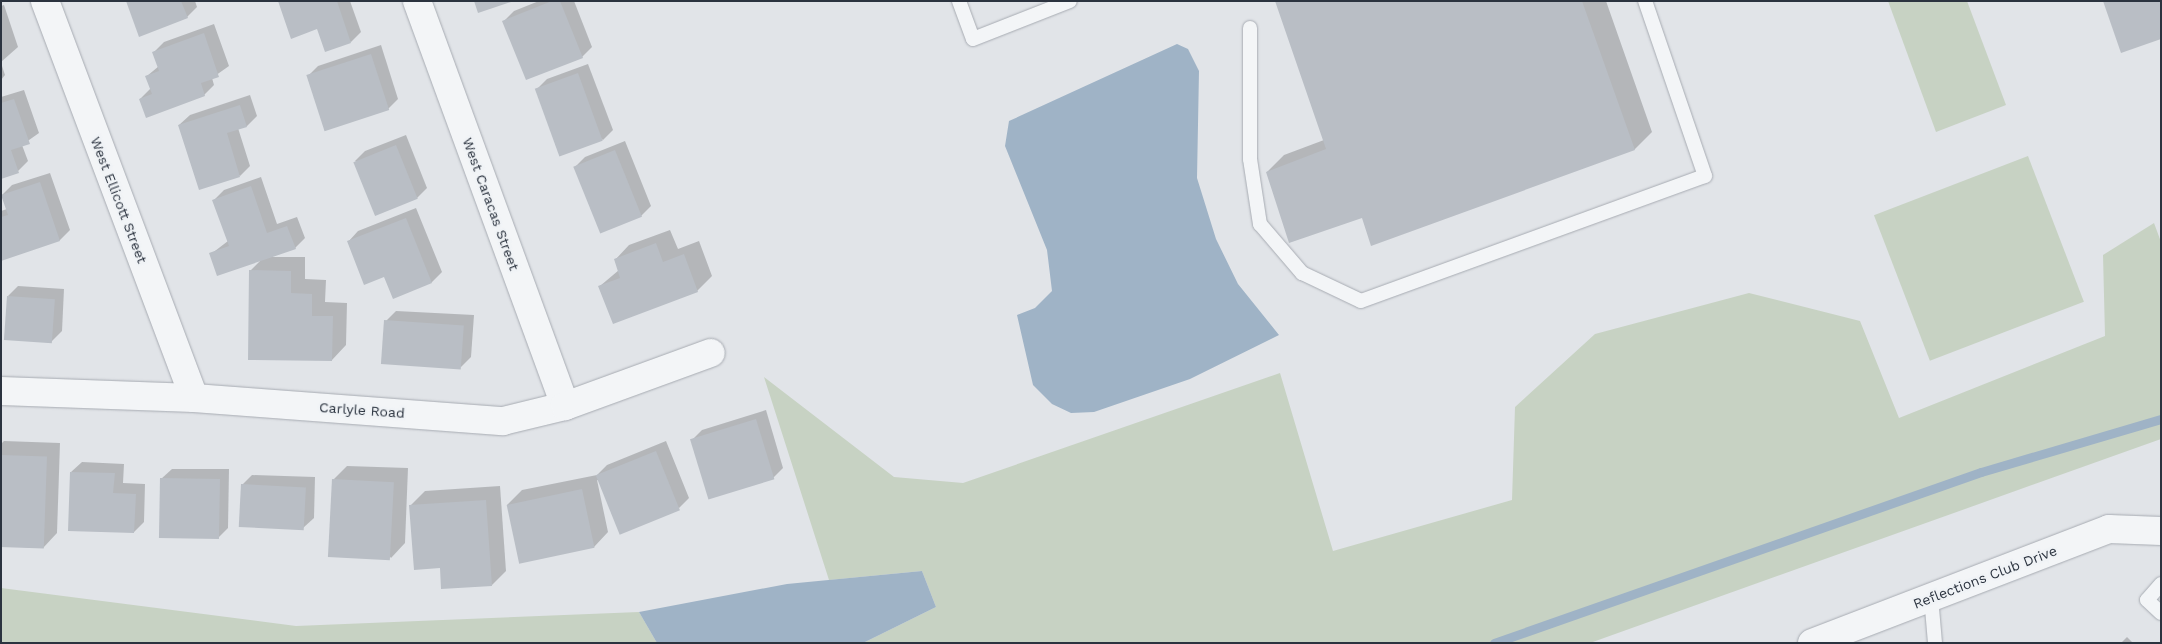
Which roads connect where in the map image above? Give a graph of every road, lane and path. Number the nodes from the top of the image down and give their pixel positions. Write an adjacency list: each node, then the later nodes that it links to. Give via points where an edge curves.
1 (45, 1): 9 (street, West Ellicott Street)
2 (417, 1): 10 (street, West Caracas Street)
3 (959, 1): 4 (lane, via 973,39)
4 (1070, 1)
5 (1645, 1): 6 (lane, via 1705,176 1361,301 1302,273 1260,224 1250,159)
6 (1250, 28)
7 (711, 353): 10 (street, Carlyle Road)
8 (1, 391): 9 (street, Carlyle Road)
9 (194, 398): 10 (street, Carlyle Road, via 503,421)
10 (565, 406)
11 (2161, 532): 13 (street, Reflections Club Drive, via 2109,529)
12 (2161, 584): 14 (lane, via 2147,600)
13 (1931, 597): 15 (street, Reflections Club Drive); 16 (lane)
14 (2161, 613)
15 (1828, 640)
16 (1935, 643)

